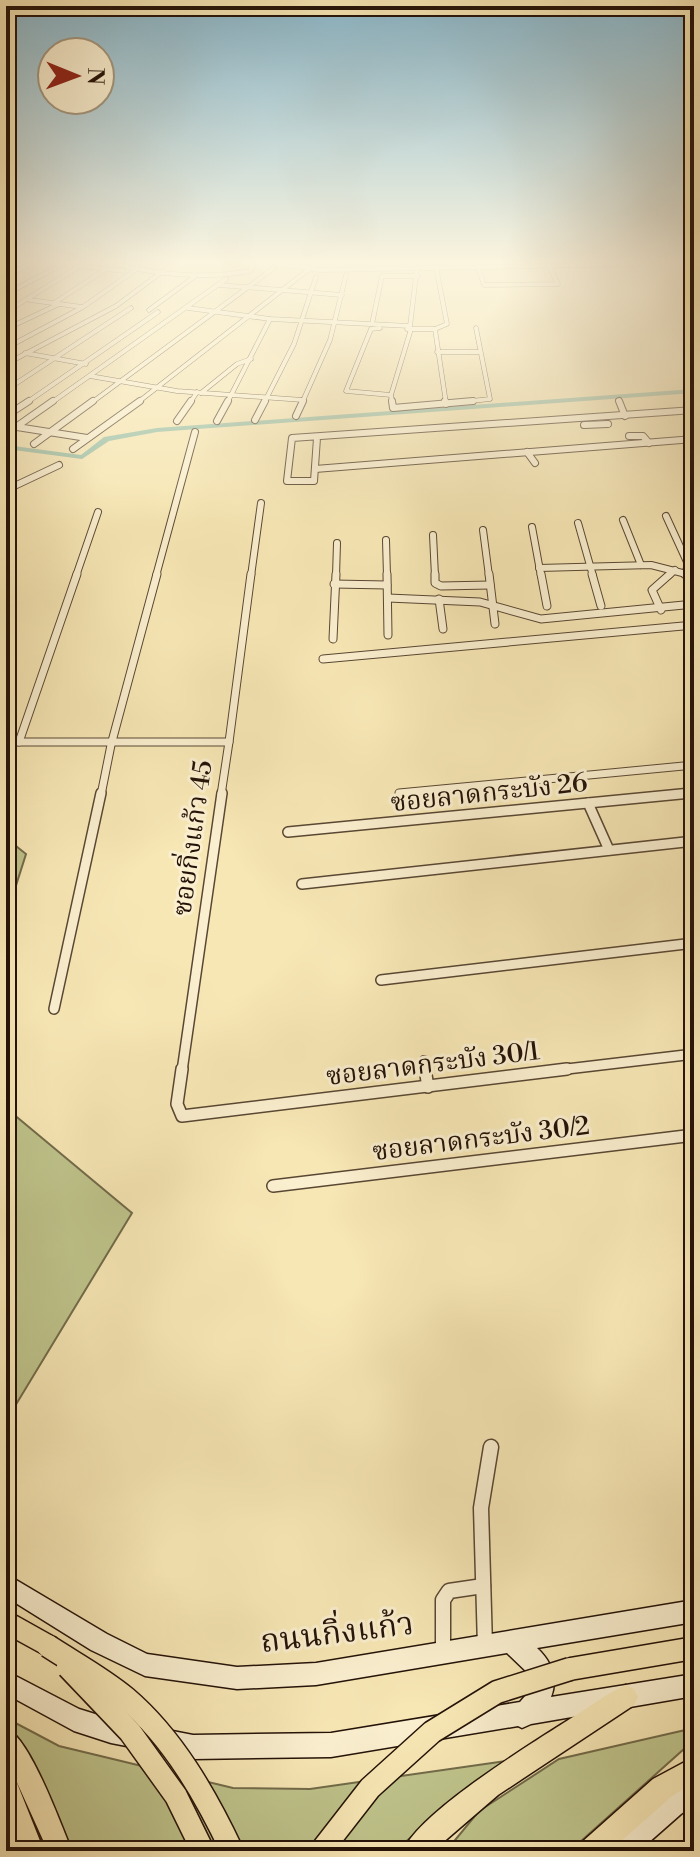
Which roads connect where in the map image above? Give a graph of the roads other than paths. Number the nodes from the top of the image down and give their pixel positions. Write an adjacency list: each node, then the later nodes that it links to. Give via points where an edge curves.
1 (30, 351): 14 (street)
2 (67, 351): 15 (street)
3 (105, 351): 18 (street)
4 (127, 351): 19 (street)
5 (164, 351): 20 (street)
6 (206, 351): 21 (street)
7 (255, 351): 16 (street)
8 (291, 351): 26 (street)
9 (323, 351): 27 (street)
10 (363, 351): 25 (street, via 346,391)
11 (404, 351): 25 (street)
12 (437, 352): 13 (street); 29 (street)
13 (480, 352): 29 (street, via 490,399)
14 (25, 353): 15 (street); 17 (street)
15 (56, 358): 18 (street); 22 (street)
16 (251, 359): 23 (street); 24 (street)
17 (6, 364)
18 (86, 364): 33 (street)
19 (90, 376): 20 (street); 46 (street)
20 (122, 382): 21 (street); 51 (street)
21 (157, 388): 23 (street); 55 (street)
22 (6, 390)
23 (199, 392): 24 (street); 40 (street)
24 (232, 395): 26 (street); 41 (street)
25 (391, 395): 29 (street, via 393,408)
26 (267, 397): 27 (street); 39 (street)
27 (303, 400): 34 (street)
28 (619, 400): 35 (street)
29 (446, 404)
30 (694, 410): 35 (street)
31 (484, 414): 45 (street)
32 (467, 415): 47 (street)
33 (6, 416)
34 (296, 416)
35 (625, 416): 37 (street)
36 (454, 417): 48 (street)
37 (603, 417): 42 (street); 43 (street)
38 (504, 418): 42 (street)
39 (255, 420)
40 (177, 421)
41 (217, 421)
42 (516, 424): 45 (street)
43 (608, 424): 44 (street); 50 (street)
44 (584, 425)
45 (491, 426): 47 (street)
46 (17, 427): 51 (street); 52 (street)
47 (474, 427): 48 (street)
48 (458, 428): 56 (street)
49 (195, 432): 100 (street)
50 (613, 432)
51 (51, 433): 55 (street); 59 (street)
52 (6, 434)
53 (629, 436): 58 (street, via 643,436)
54 (584, 437): 60 (street)
55 (87, 438): 61 (street)
56 (317, 438): 65 (street); 65 (street, via 292,438 287,481 314,481)
57 (694, 439): 58 (street)
58 (649, 443): 60 (street)
59 (34, 444)
60 (591, 447): 62 (street)
61 (73, 449)
62 (527, 452): 63 (street); 65 (street)
63 (535, 463)
64 (59, 465): 66 (street)
65 (315, 469)
66 (6, 490)
67 (261, 503): 99 (street)
68 (98, 512): 98 (street)
69 (666, 516): 80 (street, via 688,564)
70 (623, 520): 77 (street)
71 (578, 523): 79 (street)
72 (532, 527): 78 (street)
73 (483, 530): 83 (street)
74 (433, 535): 83 (street, via 435,583)
75 (386, 540): 82 (street)
76 (337, 543): 81 (street)
77 (641, 565): 79 (street); 80 (street)
78 (539, 568): 79 (street); 88 (street)
79 (590, 569): 89 (street)
80 (685, 574): 90 (street, via 652,590)
81 (334, 584): 82 (street); 95 (street)
82 (387, 585): 84 (street)
83 (490, 585): 87 (street)
84 (388, 598): 85 (street); 94 (street)
85 (439, 599): 87 (street); 93 (street)
86 (694, 604): 90 (street)
87 (492, 605): 90 (street, via 541,619); 91 (street)
88 (547, 606)
89 (601, 606)
90 (661, 610)
91 (495, 624)
92 (694, 625): 96 (street)
93 (443, 629)
94 (388, 635)
95 (333, 639)
96 (323, 659)
97 (6, 742): 98 (street, ซอยกิ่งแก้ว 45)
98 (19, 742): 100 (street, ซอยกิ่งแก้ว 45)
99 (229, 742): 100 (street, ซอยกิ่งแก้ว 45); 115 (street, ซอยกิ่งแก้ว 45)
100 (111, 745): 111 (street)
101 (694, 765): 102 (street)
102 (399, 793)
103 (694, 793): 104 (street, ซอยลาดกระบัง 26)
104 (588, 803): 105 (street, ซอยลาดกระบัง 26); 107 (street)
105 (288, 832)
106 (694, 841): 107 (street)
107 (609, 850): 108 (street)
108 (302, 884)
109 (694, 943): 110 (street)
110 (381, 980)
111 (54, 1009)
112 (694, 1054): 114 (street, ซอยลาดกระบัง 30/1)
113 (424, 1061): 114 (street)
114 (428, 1087): 115 (street, ซอยลาดกระบัง 30/1)
115 (178, 1114)
116 (694, 1135): 117 (street, ซอยลาดกระบัง 30/2)
117 (273, 1186)
118 (491, 1447): 120 (street, via 481,1508)
119 (6, 1585): 127 (main road, ถนนกิ่งแก้ว, via 145,1665 187,1673 237,1678 316,1674)
120 (483, 1586): 125 (street); 127 (street, via 449,1591 443,1600)
121 (694, 1611): 123 (main road, ถนนกิ่งแก้ว)
122 (6, 1621): 124 (main road)
123 (512, 1643): 125 (main road, ถนนกิ่งแก้ว); 131 (main road, via 534,1658 544,1686 542,1699)
124 (48, 1646): 138 (main road, bridge, via 130,1732 176,1796); 139 (main road, bridge, via 134,1705 215,1813)
125 (485, 1647): 127 (main road, ถนนกิ่งแก้ว)
126 (694, 1648): 140 (main road, bridge, via 570,1669 497,1692 432,1732 370,1788)
127 (443, 1654)
128 (6, 1682): 131 (main road, via 74,1719 193,1747 331,1745)
129 (694, 1685): 130 (main road)
130 (626, 1697): 131 (main road); 141 (main road, via 489,1784)
131 (522, 1716)
132 (6, 1740): 136 (main road)
133 (694, 1769): 142 (main road, via 662,1788)
134 (6, 1785): 137 (main road)
135 (694, 1791): 143 (main road)
136 (56, 1841)
137 (32, 1851)
138 (203, 1851)
139 (232, 1851)
140 (321, 1851)
141 (415, 1851)
142 (591, 1851)
143 (621, 1851)

